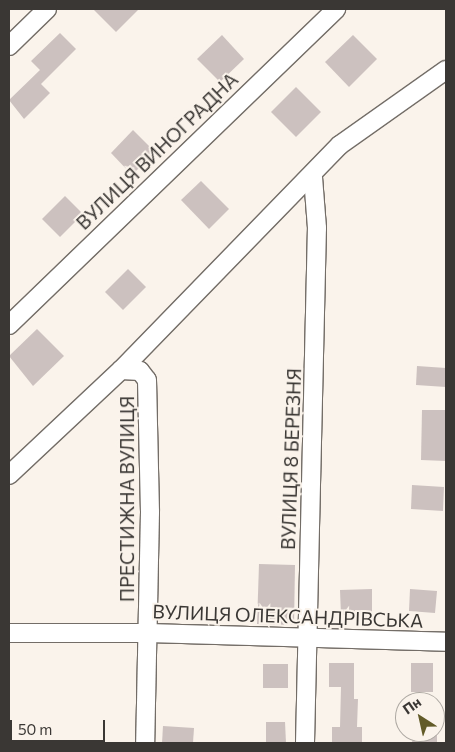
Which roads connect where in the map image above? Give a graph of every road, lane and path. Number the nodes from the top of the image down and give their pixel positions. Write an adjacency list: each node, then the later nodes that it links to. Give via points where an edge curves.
1 (47, 9): 3 (street)
2 (336, 9): 6 (street, ВУЛИЦЯ ВИНОГРАДНА)
3 (9, 46)
4 (446, 70): 5 (street, via 340,146)
5 (313, 177): 7 (street); 11 (street, ВУЛИЦЯ 8 БЕРЕЗНЯ, via 317,228)
6 (9, 325)
7 (121, 370): 8 (street, ПРЕСТИЖНА ВУЛИЦЯ); 10 (street, ПРЕСТИЖНА ВУЛИЦЯ, via 140,371 147,380 149,396)
8 (9, 475)
9 (9, 633): 10 (street, ВУЛИЦЯ ОЛЕКСАНДРІВСЬКА)
10 (148, 633): 11 (street, ВУЛИЦЯ ОЛЕКСАНДРІВСЬКА); 13 (street, ПРЕСТИЖНА ВУЛИЦЯ)
11 (307, 638): 12 (street, ВУЛИЦЯ ОЛЕКСАНДРІВСЬКА); 14 (street, ВУЛИЦЯ 8 БЕРЕЗНЯ)
12 (446, 642)
13 (146, 743)
14 (305, 743)

